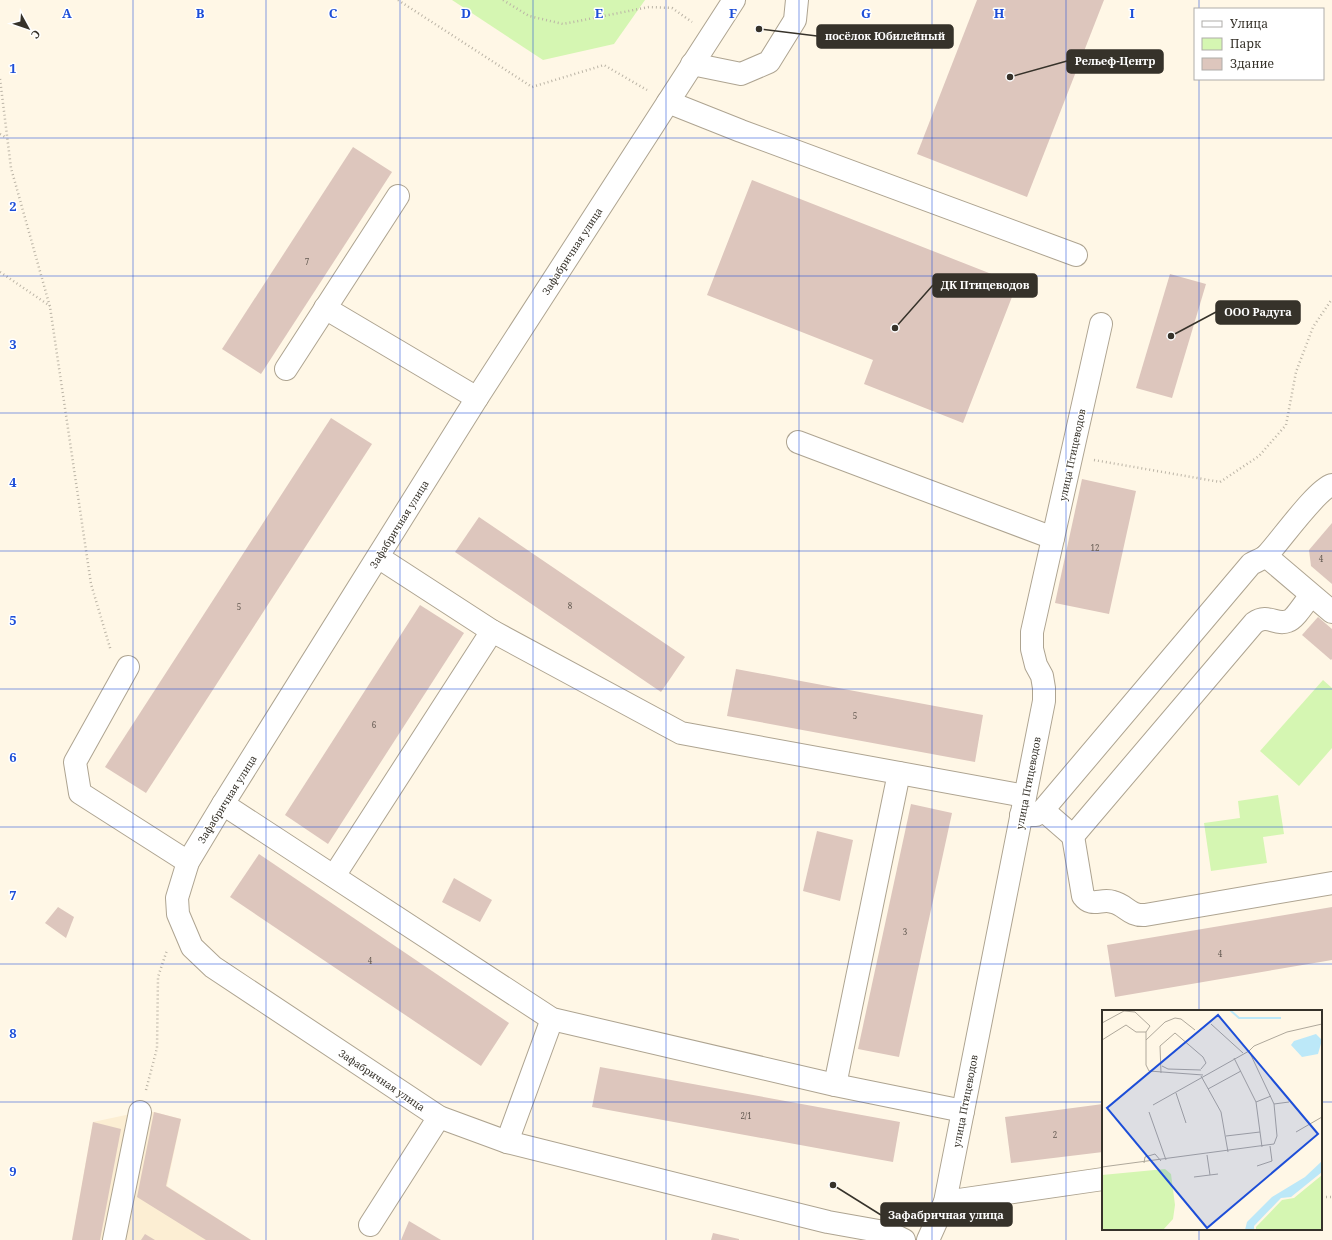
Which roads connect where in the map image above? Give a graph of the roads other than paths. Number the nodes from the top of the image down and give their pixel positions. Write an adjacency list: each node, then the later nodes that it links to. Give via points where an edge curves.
1 (734, 0): 3 (street, Зафабричная улица)
2 (797, 0): 3 (street, via 795,20 769,62 741,74)
3 (692, 64): 4 (street, Зафабричная улица)
4 (668, 102): 6 (street); 10 (street, Зафабричная улица)
5 (398, 196): 7 (street)
6 (1076, 255)
7 (325, 308): 9 (street); 10 (street)
8 (1101, 324): 13 (street, улица Птицеводов)
9 (286, 369)
10 (477, 398): 15 (street, Зафабричная улица)
11 (798, 442): 13 (street)
12 (1332, 485): 14 (street, via 1317,495)
13 (1054, 538): 22 (street, улица Птицеводов, via 1032,632 1032,649 1042,676 1044,702)
14 (1266, 556): 16 (street); 23 (street, via 1251,564)
15 (378, 557): 18 (street); 21 (street, Зафабричная улица)
16 (1312, 595): 17 (street); 24 (street, via 1288,621 1265,618 1254,623)
17 (1332, 612)
18 (492, 631): 20 (street, via 681,733); 26 (street)
19 (124, 675): 25 (street, via 74,762 80,793)
20 (899, 773): 22 (street); 29 (street)
21 (223, 804): 25 (street, Зафабричная улица); 26 (street)
22 (1023, 806): 23 (street, via 1036,815); 30 (street, улица Птицеводов)
23 (1043, 810): 24 (street)
24 (1073, 836): 27 (street, via 1083,896 1087,901 1112,901 1137,915)
25 (188, 862): 32 (street, Зафабричная улица, via 176,898 178,914 192,947 213,967)
26 (334, 876): 28 (street)
27 (1332, 883)
28 (552, 1019): 29 (street); 33 (street)
29 (835, 1085): 30 (street)
30 (963, 1111): 35 (street, улица Птицеводов)
31 (140, 1112): 37 (street)
32 (439, 1117): 33 (street, Зафабричная улица); 36 (street)
33 (507, 1142): 38 (street, Зафабричная улица, via 828,1222 890,1233)
34 (1102, 1179): 35 (street)
35 (945, 1202): 39 (street, улица Птицеводов)
36 (370, 1225)
37 (114, 1240)
38 (904, 1240)
39 (928, 1240)

